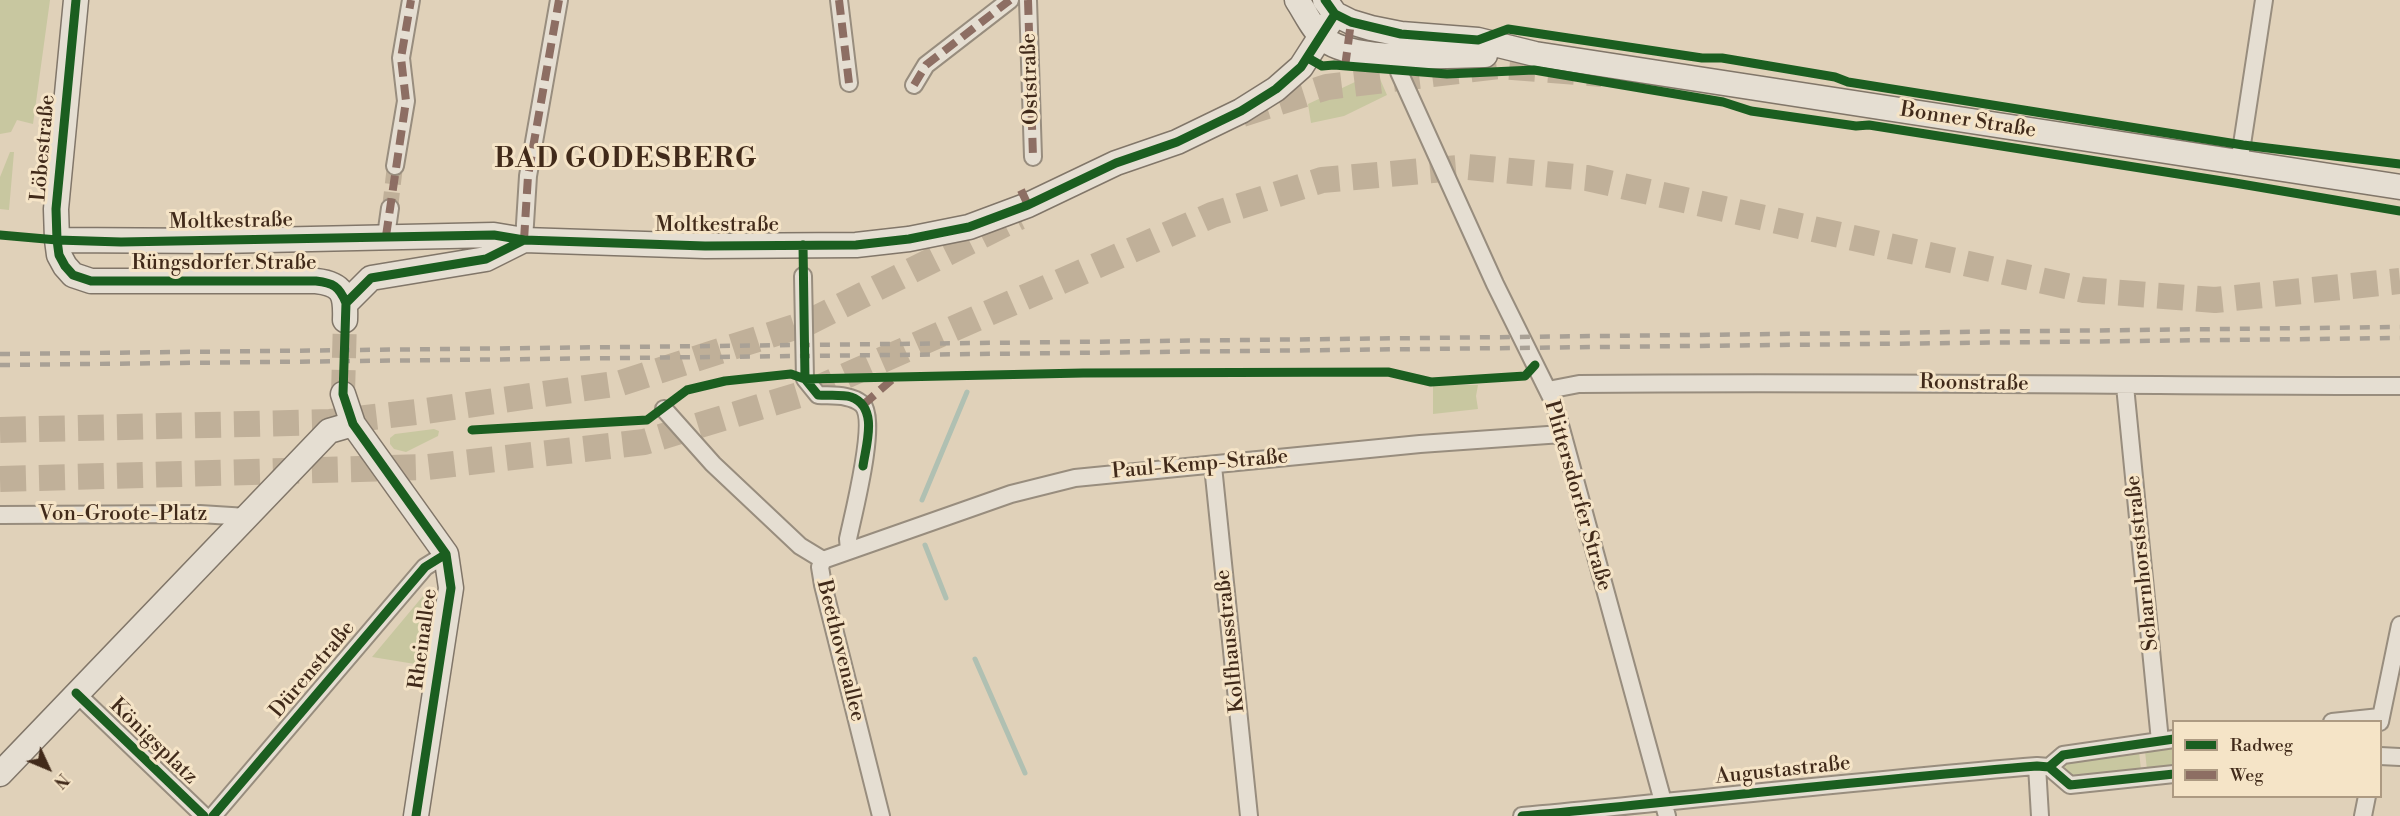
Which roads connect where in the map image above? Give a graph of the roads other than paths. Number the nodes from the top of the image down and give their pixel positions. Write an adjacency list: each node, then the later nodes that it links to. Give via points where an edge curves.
1 (76, 0): 21 (street, Löbestraße, via 56,209)
2 (411, 0): 17 (street, via 401,58 406,100)
3 (559, 0): 22 (street, via 528,176)
4 (839, 0): 13 (street)
5 (1010, 0): 14 (street, Oststraße, via 926,65)
6 (1028, 0): 15 (street, Oststraße)
7 (1298, 0): 10 (street)
8 (2264, 0): 16 (street)
9 (1330, 7): 10 (street, Moltkestraße); 11 (street, Bonner Straße, via 1351,22 1401,34 1478,40)
10 (1321, 37): 12 (street, Bonner Straße, via 1347,50); 23 (street, Moltkestraße, via 1301,67 1276,89 1177,142 1024,197 969,227 856,245)
11 (1535, 54): 12 (street, Bonner Straße); 16 (street, Bonner Straße)
12 (1400, 56): 27 (street, Plittersdorfer Straße, via 1399,72 1495,284)
13 (849, 83)
14 (914, 85)
15 (1033, 157)
16 (2240, 164): 18 (street, Bonner Straße)
17 (395, 166)
18 (2400, 188)
19 (390, 208): 20 (street)
20 (386, 236): 21 (street, Moltkestraße); 22 (street, Moltkestraße, via 494,235)
21 (57, 240): 24 (street, Löbestraße, via 65,266 73,275)
22 (524, 240): 23 (street, Moltkestraße, via 705,246); 24 (street, Rüngsdorfer Straße, via 486,259 371,278 346,311 341,290 332,283 316,281)
23 (803, 262): 35 (street, via 805,379 818,395 852,398 868,414)
24 (91, 281)
25 (2125, 386): 26 (street, Roonstraße); 27 (street, Roonstraße, via 1792,382 1579,384); 42 (street, Scharnhorststraße)
26 (2400, 386)
27 (1548, 390): 31 (street, Plittersdorfer Straße)
28 (343, 394): 30 (street)
29 (664, 409): 37 (street, Beethovenallee, via 713,464 800,546)
30 (352, 424): 34 (street, via 329,431); 36 (street, Rheinallee)
31 (1562, 434): 32 (street, Paul-Kemp-Straße); 49 (street, Plittersdorfer Straße)
32 (1213, 466): 35 (street, Paul-Kemp-Straße, via 1055,482); 54 (street, Kolfhausstraße)
33 (0, 515): 34 (street, Von-Groote-Platz)
34 (247, 517): 39 (street)
35 (849, 550): 37 (street, Paul-Kemp-Straße)
36 (446, 554): 51 (street, Dürenstraße, via 425,567); 52 (street, Rheinallee, via 451,588)
37 (823, 560): 53 (street, Beethovenallee, via 823,585)
38 (2400, 625): 40 (street)
39 (76, 693): 46 (street); 50 (street, Königsplatz)
40 (2380, 719): 41 (street)
41 (2364, 720)
42 (2167, 740): 45 (street, Augustastraße, via 2063,755)
43 (2382, 756): 44 (street)
44 (2400, 757)
45 (2043, 766): 47 (street, via 2070,785); 49 (street, Augustastraße, via 1851,782); 56 (street)
46 (0, 774)
47 (2172, 774)
48 (2367, 798): 57 (street)
49 (1665, 810): 55 (street, Augustastraße)
50 (204, 816)
51 (213, 816)
52 (416, 816)
53 (881, 816)
54 (1249, 816)
55 (1522, 816)
56 (2040, 816)
57 (2363, 816)

